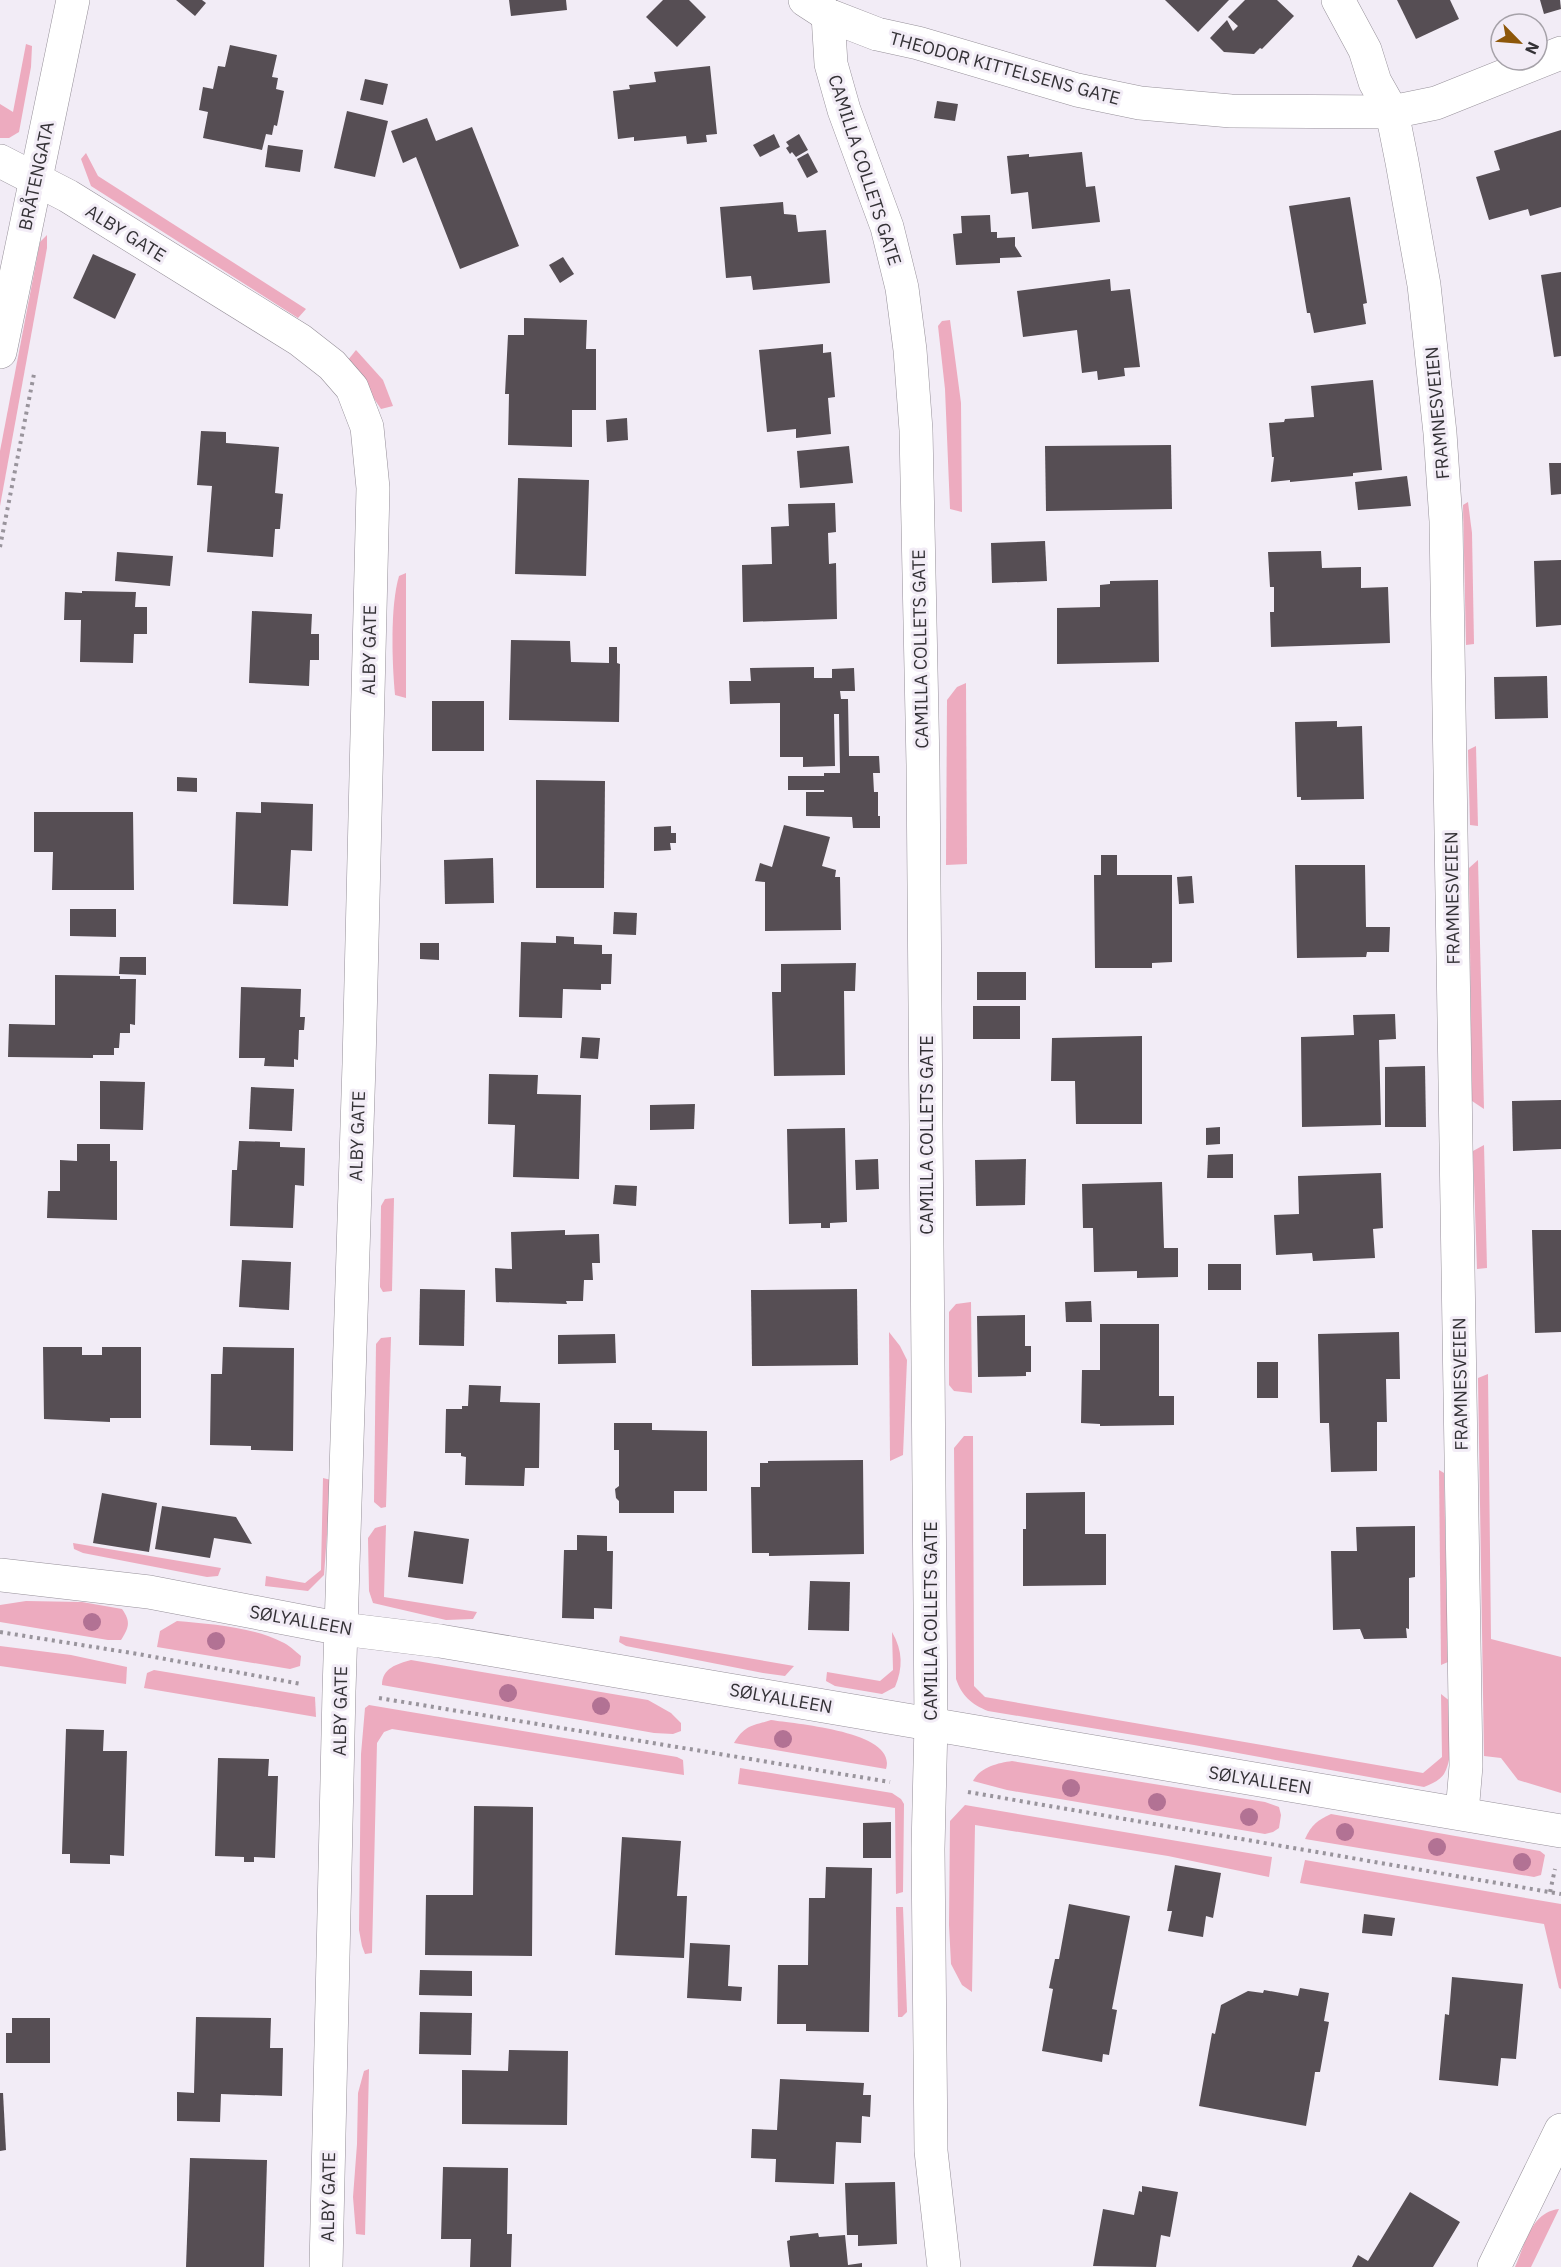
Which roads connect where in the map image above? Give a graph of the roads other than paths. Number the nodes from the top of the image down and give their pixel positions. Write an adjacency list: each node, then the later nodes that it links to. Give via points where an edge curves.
1 (73, 0): 7 (street, BRÅTENGATA)
2 (1338, 0): 5 (street, FRAMNESVEIEN)
3 (817, 7): 5 (street, THEODOR KITTELSENS GATE, via 877,34 1077,90 1140,103 1231,111); 11 (street, CAMILLA COLLETS GATE, via 844,110 887,227 902,288 916,430 923,765)
4 (1561, 53): 5 (street, THEODOR KITTELSENS GATE, via 1436,103)
5 (1392, 112): 12 (street, FRAMNESVEIEN, via 1424,285 1446,521 1466,1766)
6 (0, 161): 7 (street, ALBY GATE)
7 (35, 179): 8 (street, BRÅTENGATA); 10 (street, ALBY GATE, via 300,340 332,365 351,388 367,427 373,488)
8 (0, 352)
9 (0, 1575): 10 (street, SØLYALLEEN, via 149,1592)
10 (342, 1629): 11 (street, SØLYALLEEN, via 440,1641); 15 (street, ALBY GATE)
11 (931, 1724): 12 (street, SØLYALLEEN); 16 (street, CAMILLA COLLETS GATE, via 931,2151)
12 (1462, 1813): 13 (street, SØLYALLEEN)
13 (1561, 1831)
14 (1561, 2130): 17 (street)
15 (326, 2267)
16 (944, 2267)
17 (1494, 2267)

